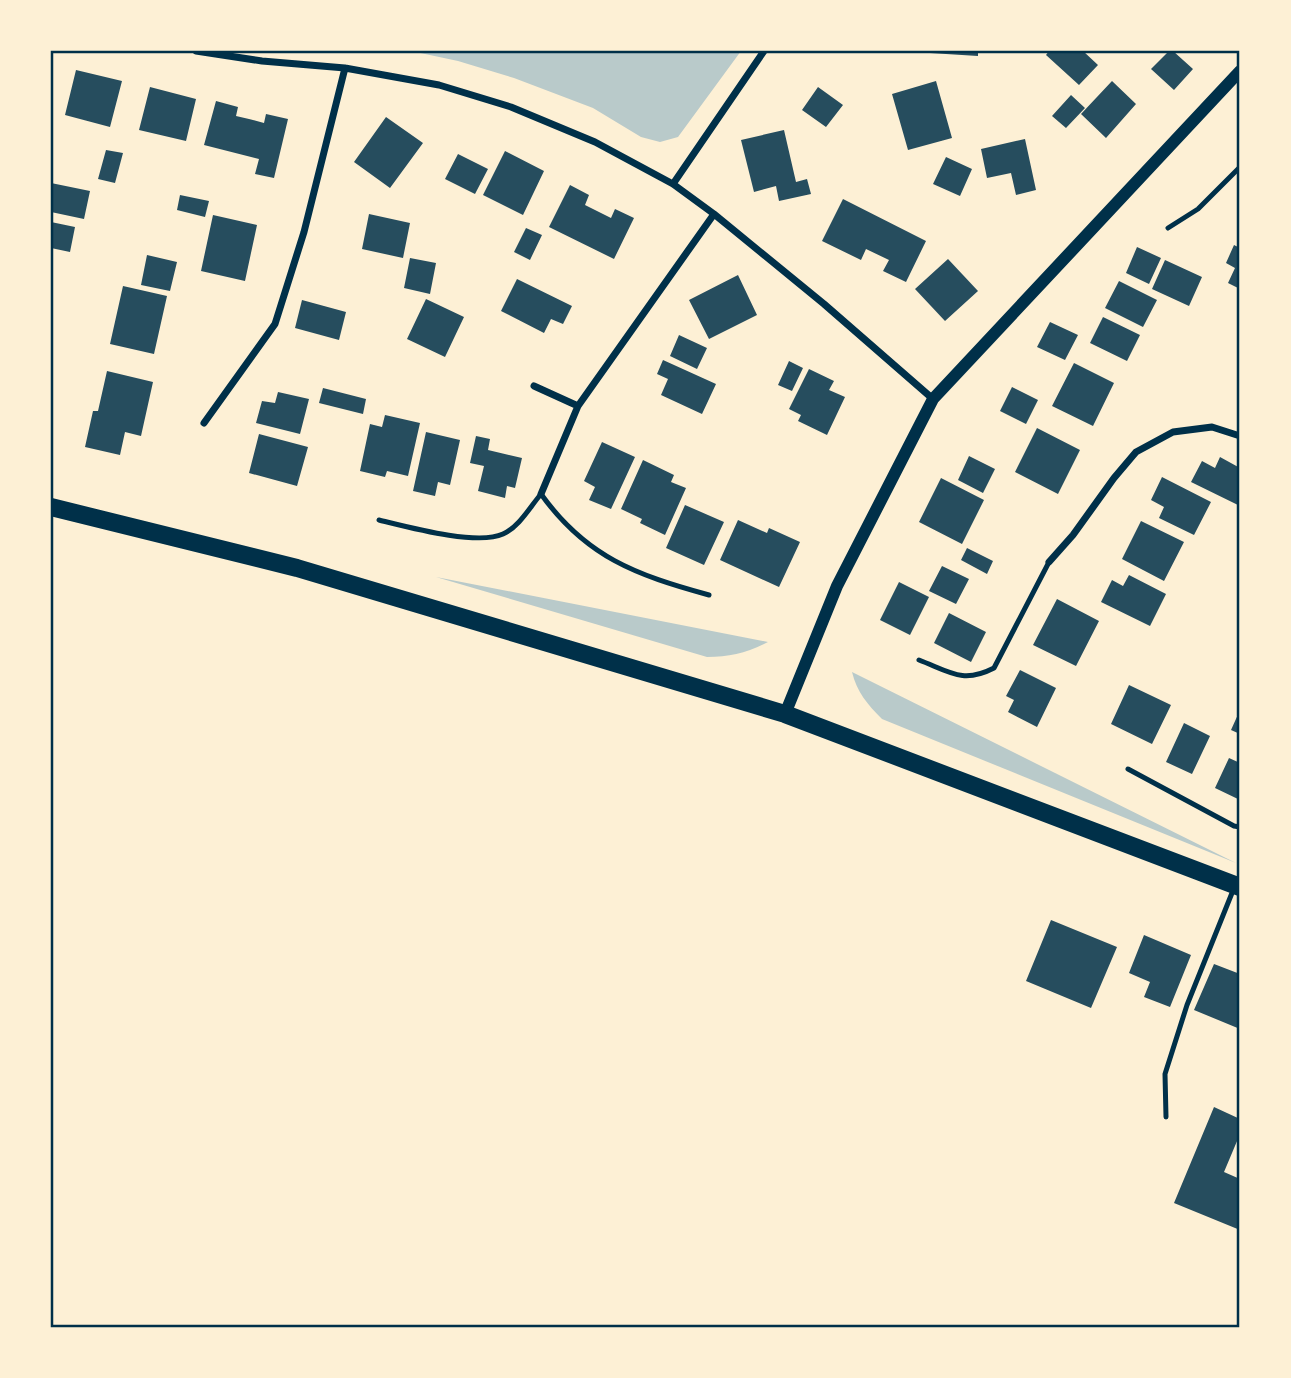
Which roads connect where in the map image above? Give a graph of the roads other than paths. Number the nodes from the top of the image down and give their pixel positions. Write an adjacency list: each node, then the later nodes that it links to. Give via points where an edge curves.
1 (196, 51): 3 (street)
2 (764, 51): 6 (street)
3 (345, 68): 6 (street, via 439,85 511,107 595,142); 12 (street, via 304,232 275,324)
4 (1240, 71): 10 (street)
5 (1240, 167): 8 (lane, via 1198,209)
6 (673, 184): 7 (street)
7 (714, 214): 10 (street); 11 (street)
8 (1168, 228)
9 (534, 386): 11 (street)
10 (933, 399): 20 (street, via 837,586)
11 (578, 406): 14 (street)
12 (204, 423)
13 (1240, 436): 17 (street, via 1212,427 1173,432 1136,452)
14 (541, 494): 16 (lane, via 504,534 484,538 433,533); 18 (lane, via 559,520 623,566)
15 (51, 507): 20 (main road, via 297,568)
16 (379, 520)
17 (1049, 562): 19 (lane, via 994,668 963,677)
18 (709, 595)
19 (919, 660)
20 (785, 714): 23 (main road)
21 (1128, 769): 22 (lane)
22 (1240, 827)
23 (1238, 886): 24 (lane, via 1187,1005 1165,1073)
24 (1166, 1117)

